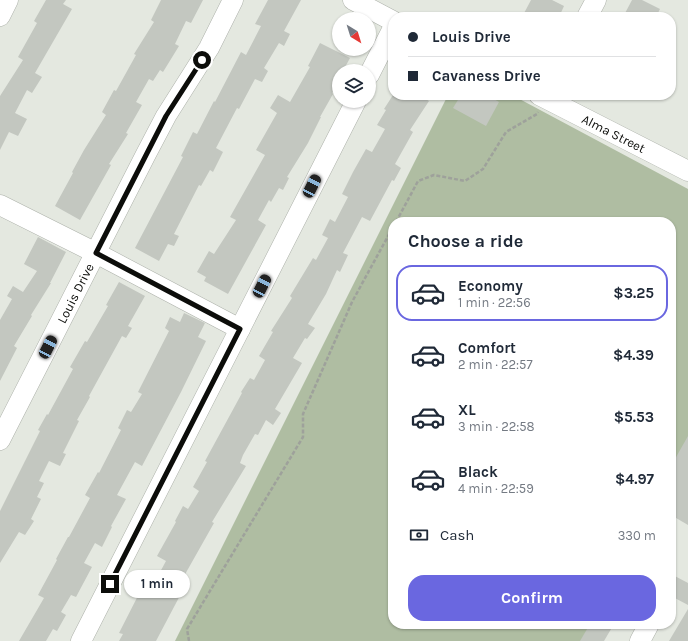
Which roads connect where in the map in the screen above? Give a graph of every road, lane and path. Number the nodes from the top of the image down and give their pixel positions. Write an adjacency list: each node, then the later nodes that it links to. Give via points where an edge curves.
1 (8, 0): 6 (street)
2 (233, 0): 17 (street, Louis Drive, via 209,48 159,130)
3 (353, 0): 7 (street)
4 (596, 0): 5 (street)
5 (590, 12)
6 (0, 16)
7 (388, 18)
8 (388, 38): 9 (street)
9 (375, 64)
10 (542, 100): 15 (path, via 537,114 506,132 483,170 465,181 434,175 418,181)
11 (552, 100): 13 (street, Alma Street)
12 (352, 108): 18 (street)
13 (688, 172)
14 (0, 205): 17 (street)
15 (399, 217)
16 (388, 236): 22 (path, via 352,302 303,414 304,437 187,629)
17 (96, 253): 18 (street); 19 (street, Louis Drive)
18 (237, 328): 21 (street)
19 (0, 440)
20 (646, 629): 23 (street)
21 (81, 641)
22 (189, 641)
23 (640, 641)

